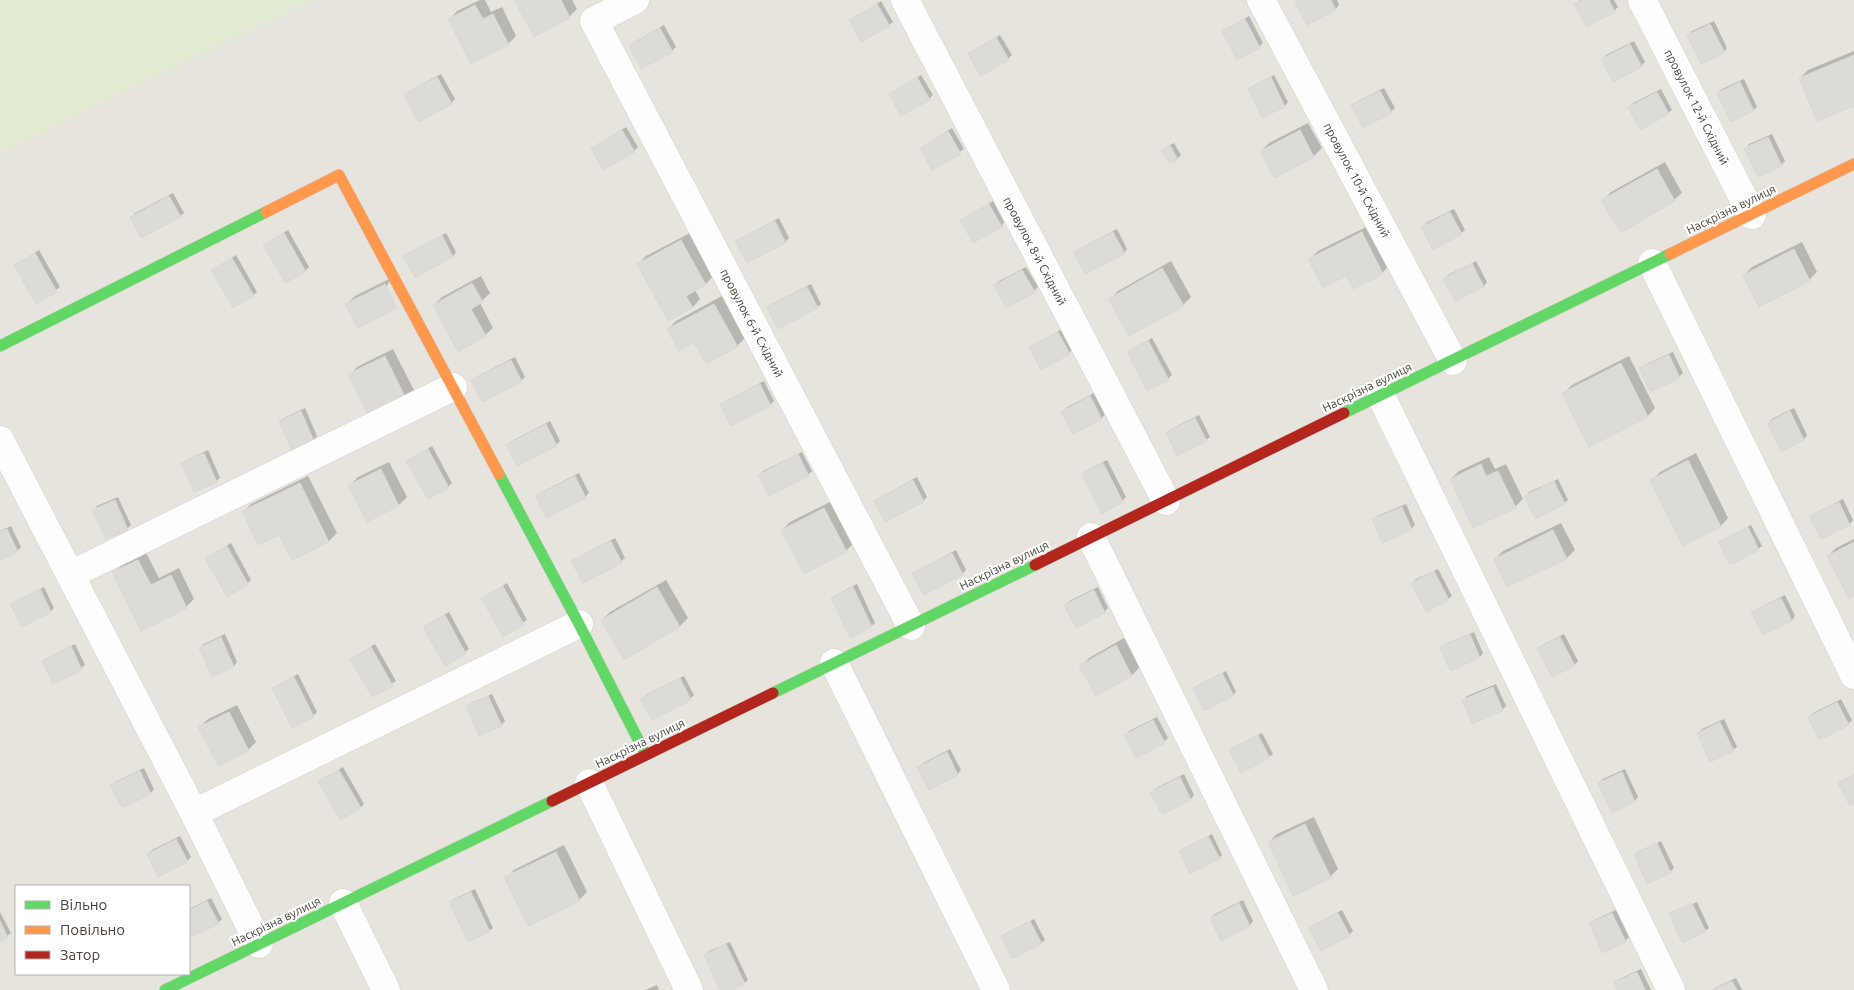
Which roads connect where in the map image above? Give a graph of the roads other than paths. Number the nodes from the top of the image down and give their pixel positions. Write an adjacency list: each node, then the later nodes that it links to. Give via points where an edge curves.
1 (635, 0): 17 (street, провулок 6-й Східний, via 594,21)
2 (905, 0): 13 (street, провулок 8-й Східний)
3 (1261, 0): 9 (street, провулок 10-й Східний)
4 (1642, 0): 6 (street, провулок 12-й Східний)
5 (1854, 164): 6 (street, Наскрізна вулиця)
6 (1752, 215): 7 (street, Наскрізна вулиця)
7 (1652, 263): 9 (street, Наскрізна вулиця); 19 (street)
8 (0, 346): 10 (street, via 339,175)
9 (1453, 361): 11 (street, Наскрізна вулиця)
10 (453, 387): 15 (street); 16 (street)
11 (1381, 396): 13 (street, Наскрізна вулиця); 30 (street)
12 (0, 440): 15 (street)
13 (1166, 501): 14 (street, Наскрізна вулиця)
14 (1092, 537): 17 (street, Наскрізна вулиця); 29 (street)
15 (70, 575): 22 (street)
16 (579, 624): 20 (street); 22 (street)
17 (911, 626): 18 (street, Наскрізна вулиця)
18 (834, 663): 20 (street, Наскрізна вулиця); 28 (street)
19 (1854, 675)
20 (646, 755): 21 (street, Наскрізна вулиця)
21 (589, 783): 23 (street, Наскрізна вулиця); 27 (street)
22 (194, 813): 24 (street)
23 (343, 903): 24 (street, Наскрізна вулиця); 26 (street)
24 (259, 944): 25 (street, Наскрізна вулиця)
25 (165, 990)
26 (386, 990)
27 (689, 990)
28 (996, 990)
29 (1314, 990)
30 (1671, 990)

